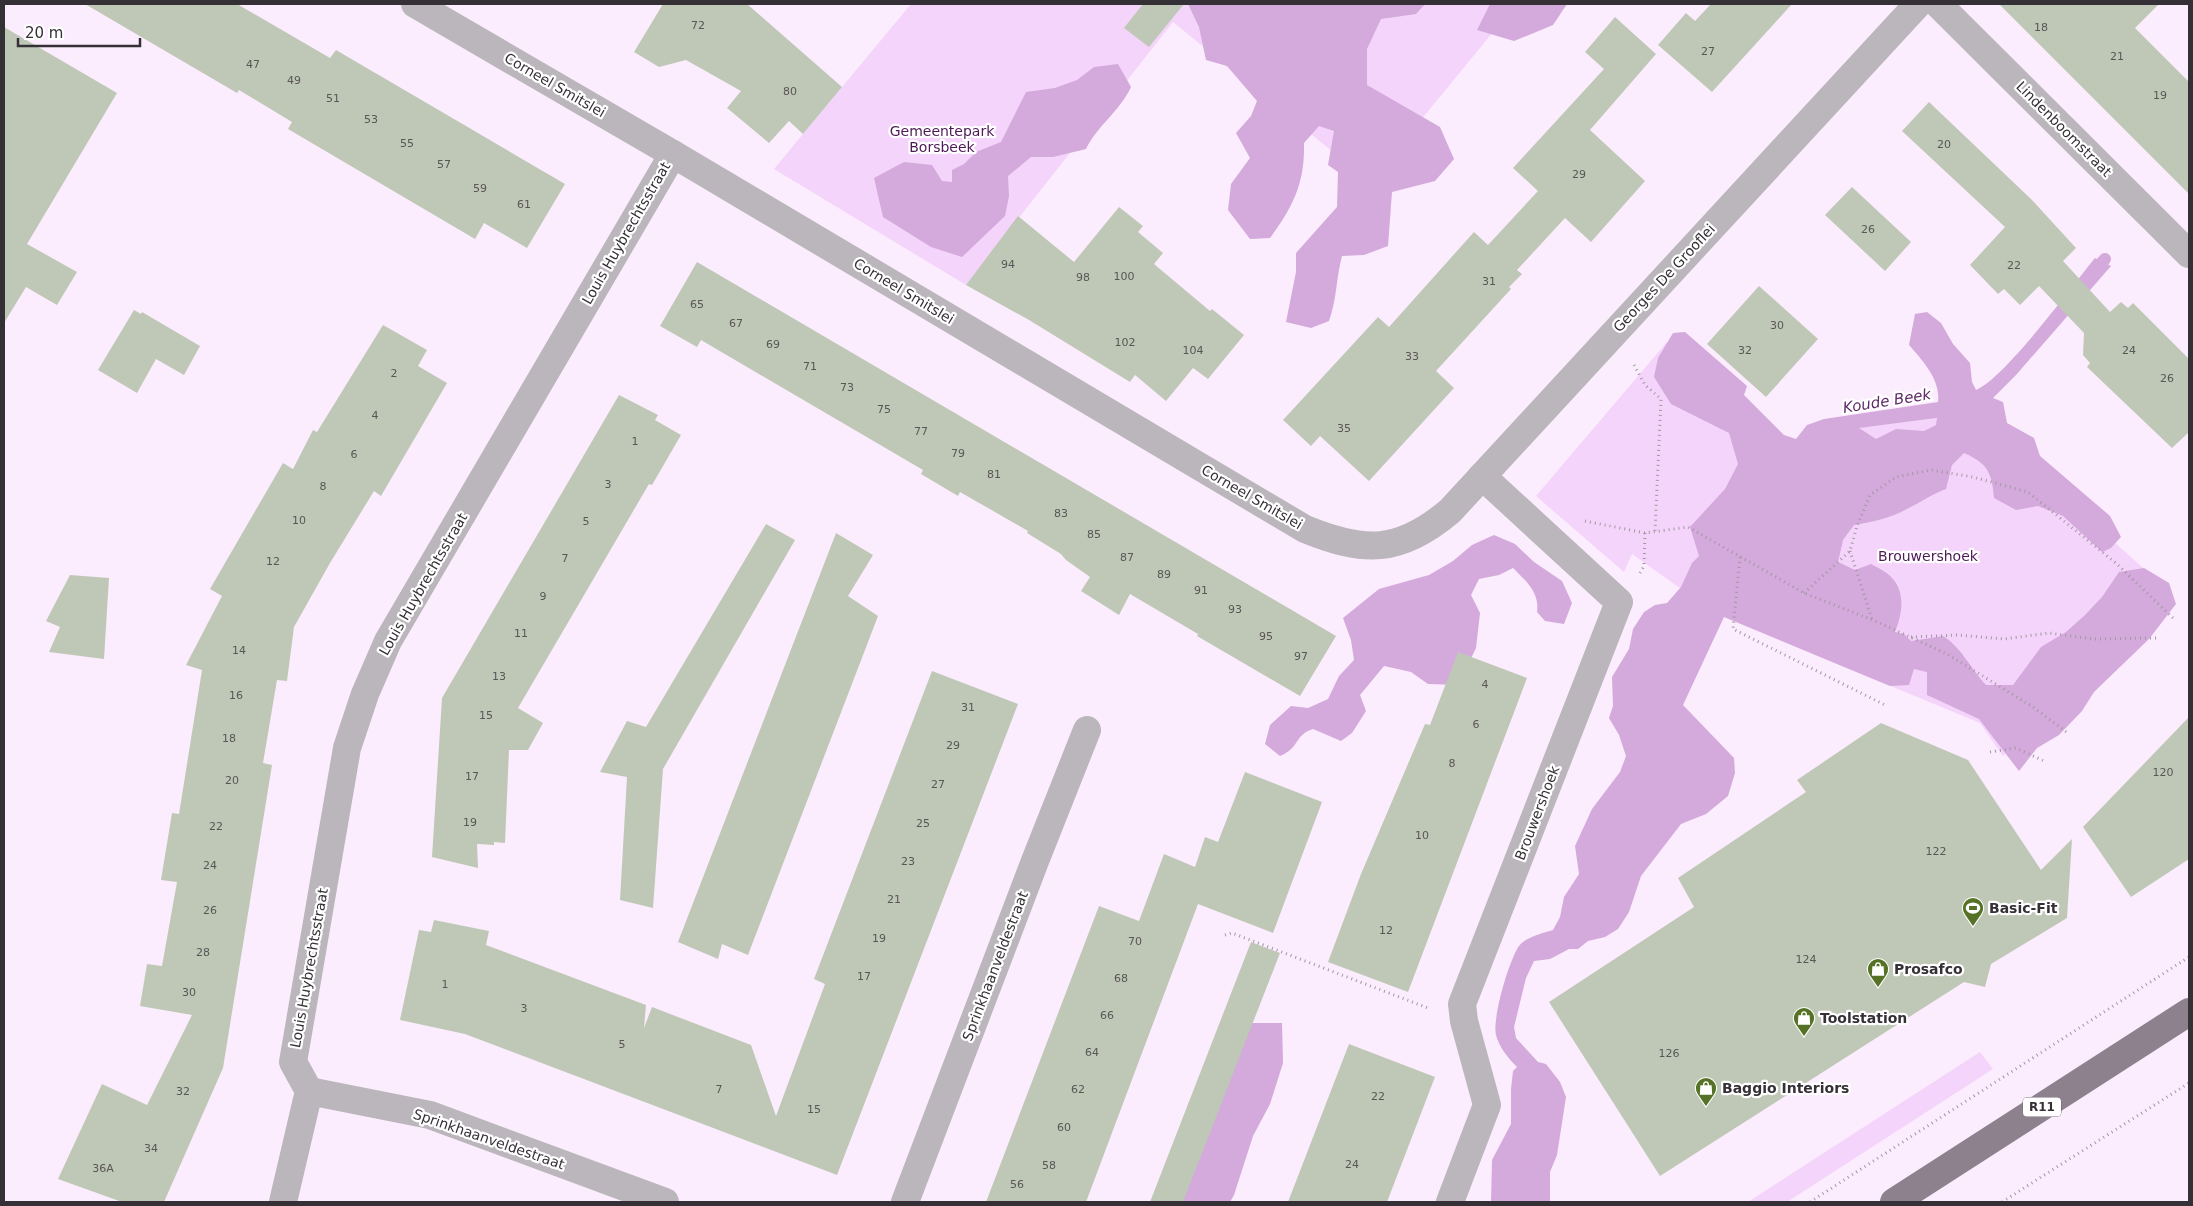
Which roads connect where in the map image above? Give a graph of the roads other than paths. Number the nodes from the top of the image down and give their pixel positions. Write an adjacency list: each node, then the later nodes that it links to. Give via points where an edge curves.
1 (415, 4): 4 (street, Corneel Smitslei)
2 (1918, 4): 6 (street, Georges De Grooflei)
3 (1938, 4): 5 (street, Lindenboomstraat)
4 (673, 154): 7 (street, Corneel Smitslei, via 1305,528 1337,542 1372,546); 10 (street, Louis Huybrechtsstraat, via 388,641 365,694 347,748 293,1062)
5 (2189, 254)
6 (1482, 476): 7 (street, Georges De Grooflei, via 1450,511 1428,529); 14 (street, Brouwershoek, via 1619,602 1462,1004 1487,1105)
7 (1402, 541)
8 (1087, 730): 13 (street, Sprinkhaanveldestraat)
9 (2189, 1012): 15 (main road, R11)
10 (309, 1091): 11 (street); 12 (street, Sprinkhaanveldestraat, via 430,1116)
11 (283, 1202)
12 (665, 1202)
13 (906, 1202)
14 (1450, 1202)
15 (1894, 1202)

